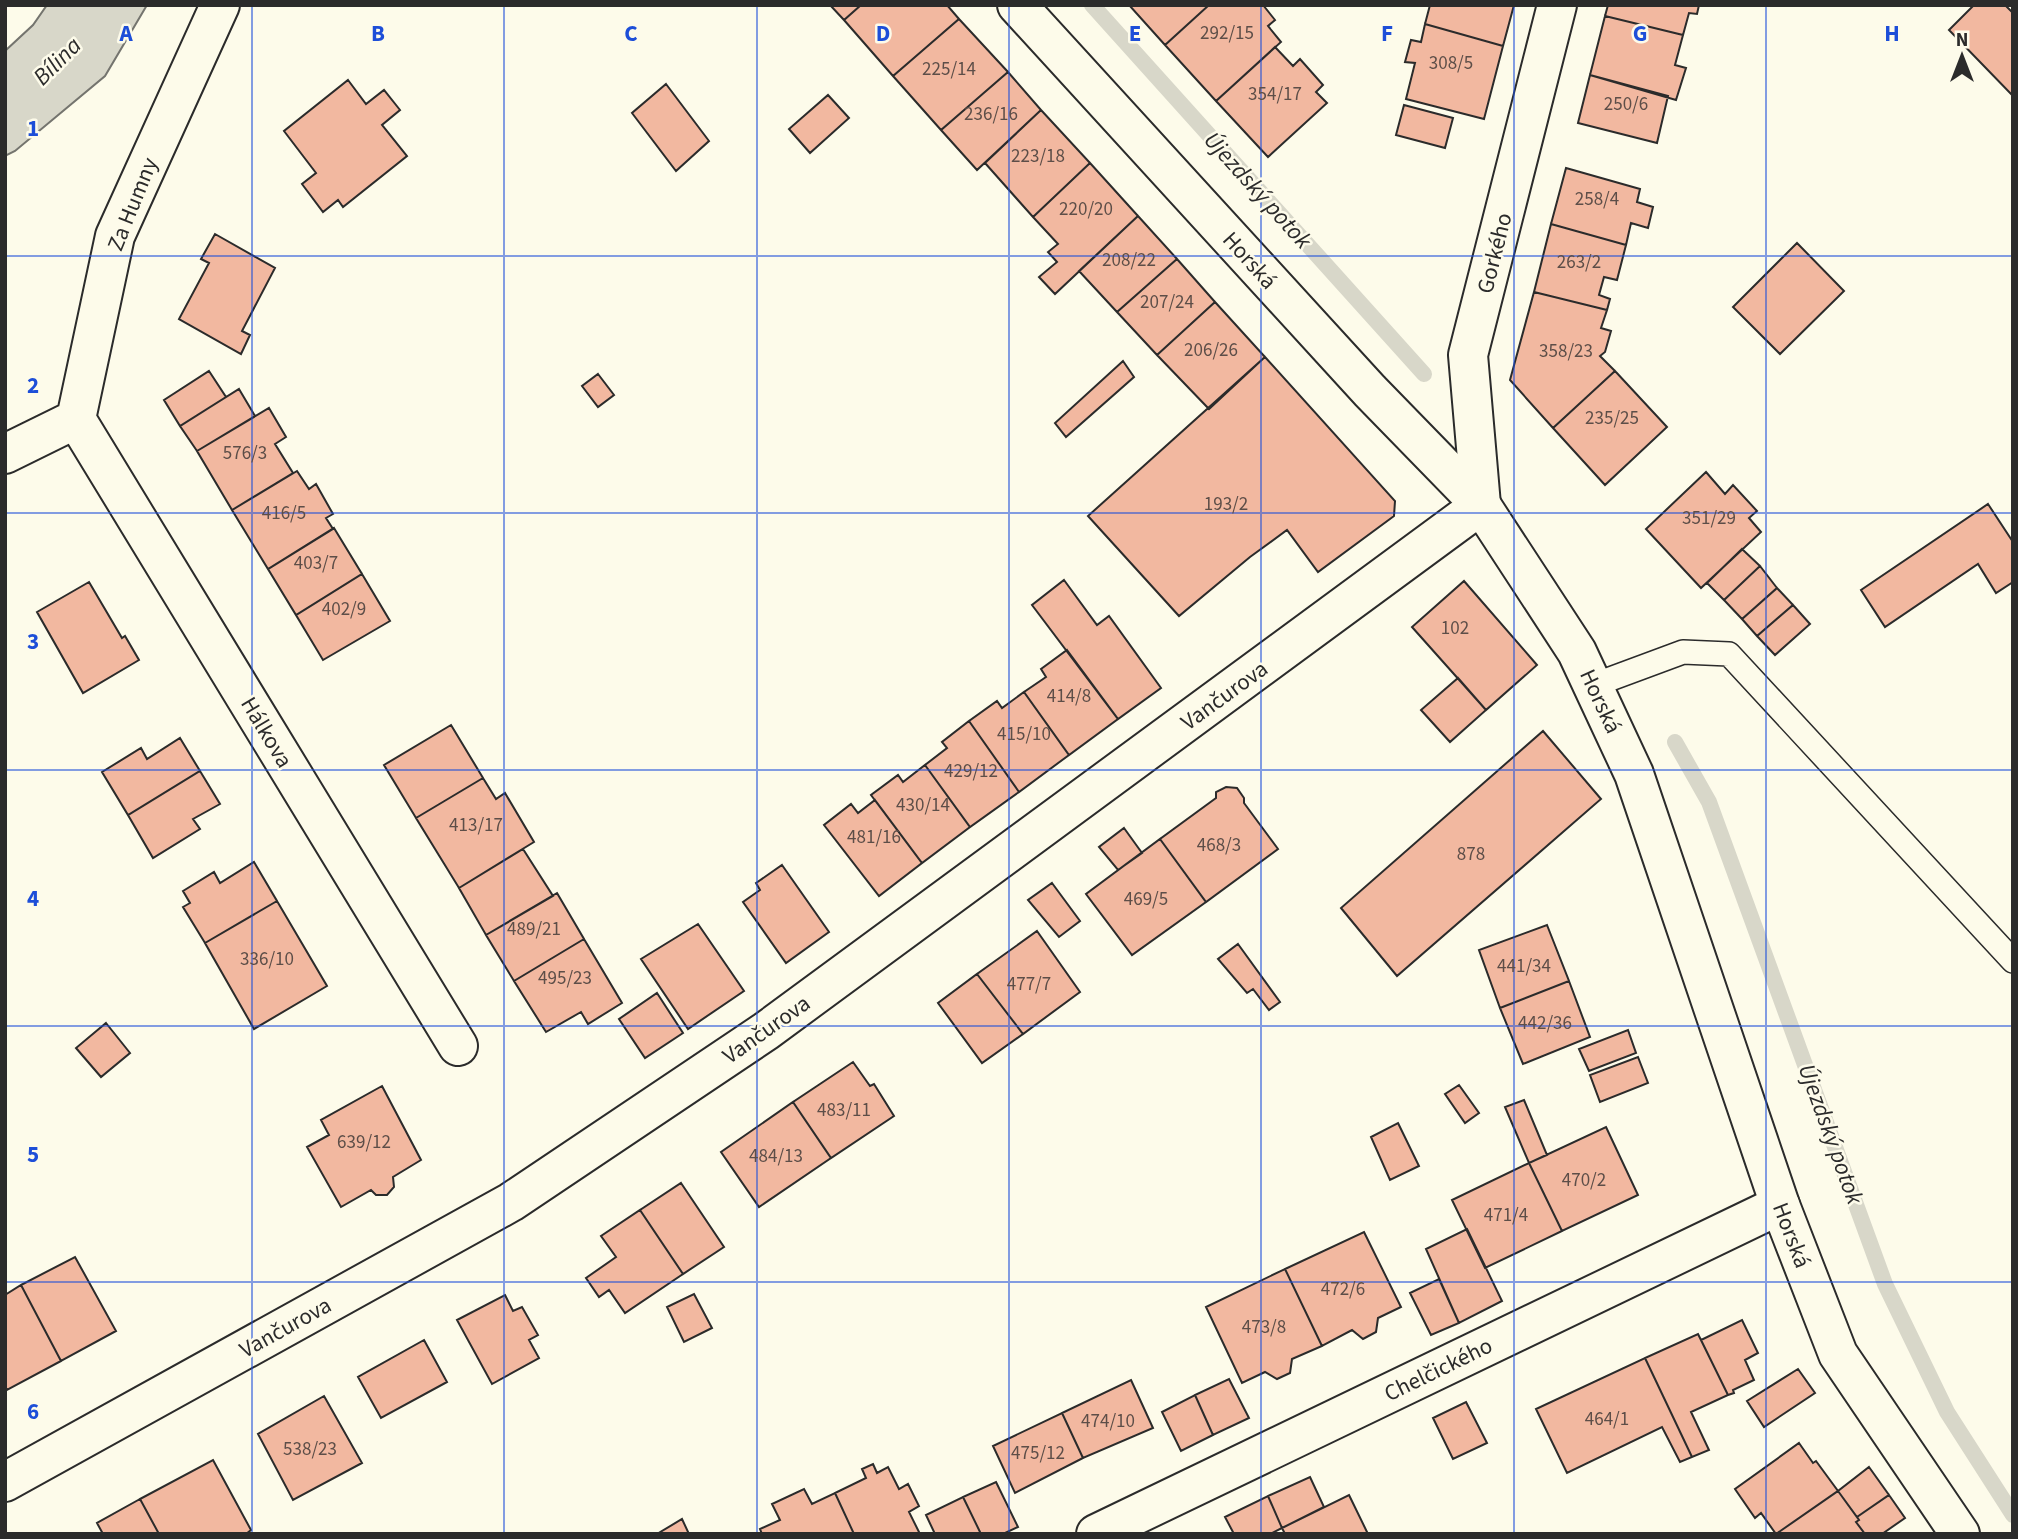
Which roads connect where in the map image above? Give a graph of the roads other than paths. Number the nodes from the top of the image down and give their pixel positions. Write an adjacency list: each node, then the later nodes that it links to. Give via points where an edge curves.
1 (220, 5): 4 (street, Za Humny, via 115,236)
2 (1017, 5): 6 (street, Horská, via 1370,391)
3 (1557, 5): 6 (street, Gorkého, via 1468,355)
4 (76, 419): 5 (street); 9 (street, Hálkova)
5 (5, 454)
6 (1481, 505): 7 (street, Horská); 11 (street, Vančurova, via 766,1031 511,1202)
7 (1594, 685): 8 (lane, via 1683,652 1729,654); 10 (street, Horská, via 1634,774)
8 (2013, 961)
9 (458, 1046)
10 (1780, 1205): 12 (street, Chelčického); 13 (street, Horská, via 1838,1354)
11 (5, 1482)
12 (1096, 1534)
13 (1960, 1534)

